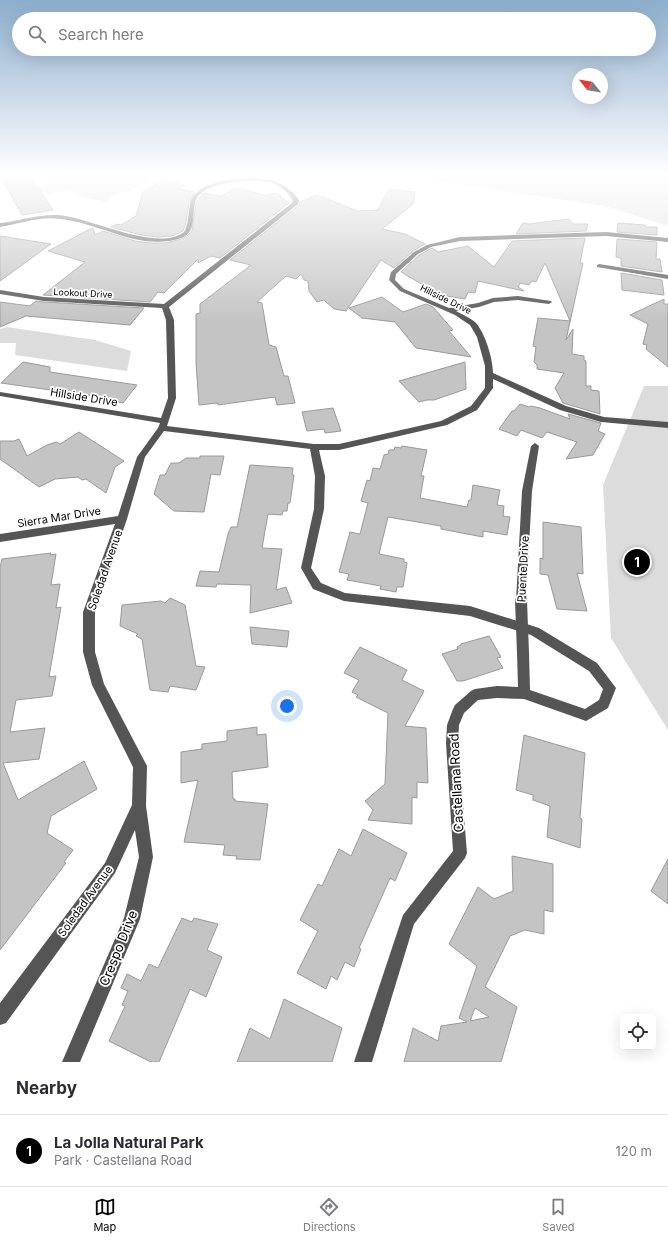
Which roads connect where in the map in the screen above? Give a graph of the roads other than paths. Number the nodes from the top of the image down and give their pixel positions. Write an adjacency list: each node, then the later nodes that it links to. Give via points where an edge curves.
1 (18, 223): 5 (street)
2 (81, 223): 3 (street, via 148,240 182,236 187,232)
3 (189, 223)
4 (272, 223): 11 (street)
5 (0, 225)
6 (668, 240): 12 (street, Hillside Drive, via 606,234 460,239 429,246 393,273 392,280 402,290)
7 (599, 266): 8 (street)
8 (668, 277)
9 (0, 292): 11 (street, Lookout Drive, via 44,299)
10 (549, 302): 12 (street, via 518,298 494,300)
11 (165, 306): 15 (street, Soledad Avenue, via 170,320 172,398)
12 (449, 310): 13 (street, Hillside Drive, via 473,324 480,336)
13 (489, 374): 16 (street, via 563,408 604,420); 18 (street, Hillside Drive, via 489,388 474,408 444,423 339,447)
14 (0, 394): 15 (street, Hillside Drive)
15 (164, 425): 18 (street, Hillside Drive, via 241,439); 19 (street, Soledad Avenue, via 141,457)
16 (668, 425)
17 (535, 446): 21 (street, Puente Drive, bridge, via 527,491 521,601)
18 (314, 447): 21 (street, Castellana Road, via 320,476 319,509 306,568 317,586 344,597 470,611 535,631 593,667 610,688 604,704 586,715)
19 (122, 519): 20 (street, Sierra Mar Drive); 22 (street, Soledad Avenue, via 90,612 89,652 98,685 140,766)
20 (0, 538)
21 (524, 693): 25 (street, Castellana Road, via 497,692 475,695 459,709 453,725 452,743 460,853 408,920)
22 (139, 806): 23 (street, Soledad Avenue, via 110,868); 24 (street, Crespo Drive, via 146,857 132,919)
23 (0, 1017)
24 (71, 1062)
25 (363, 1062)

